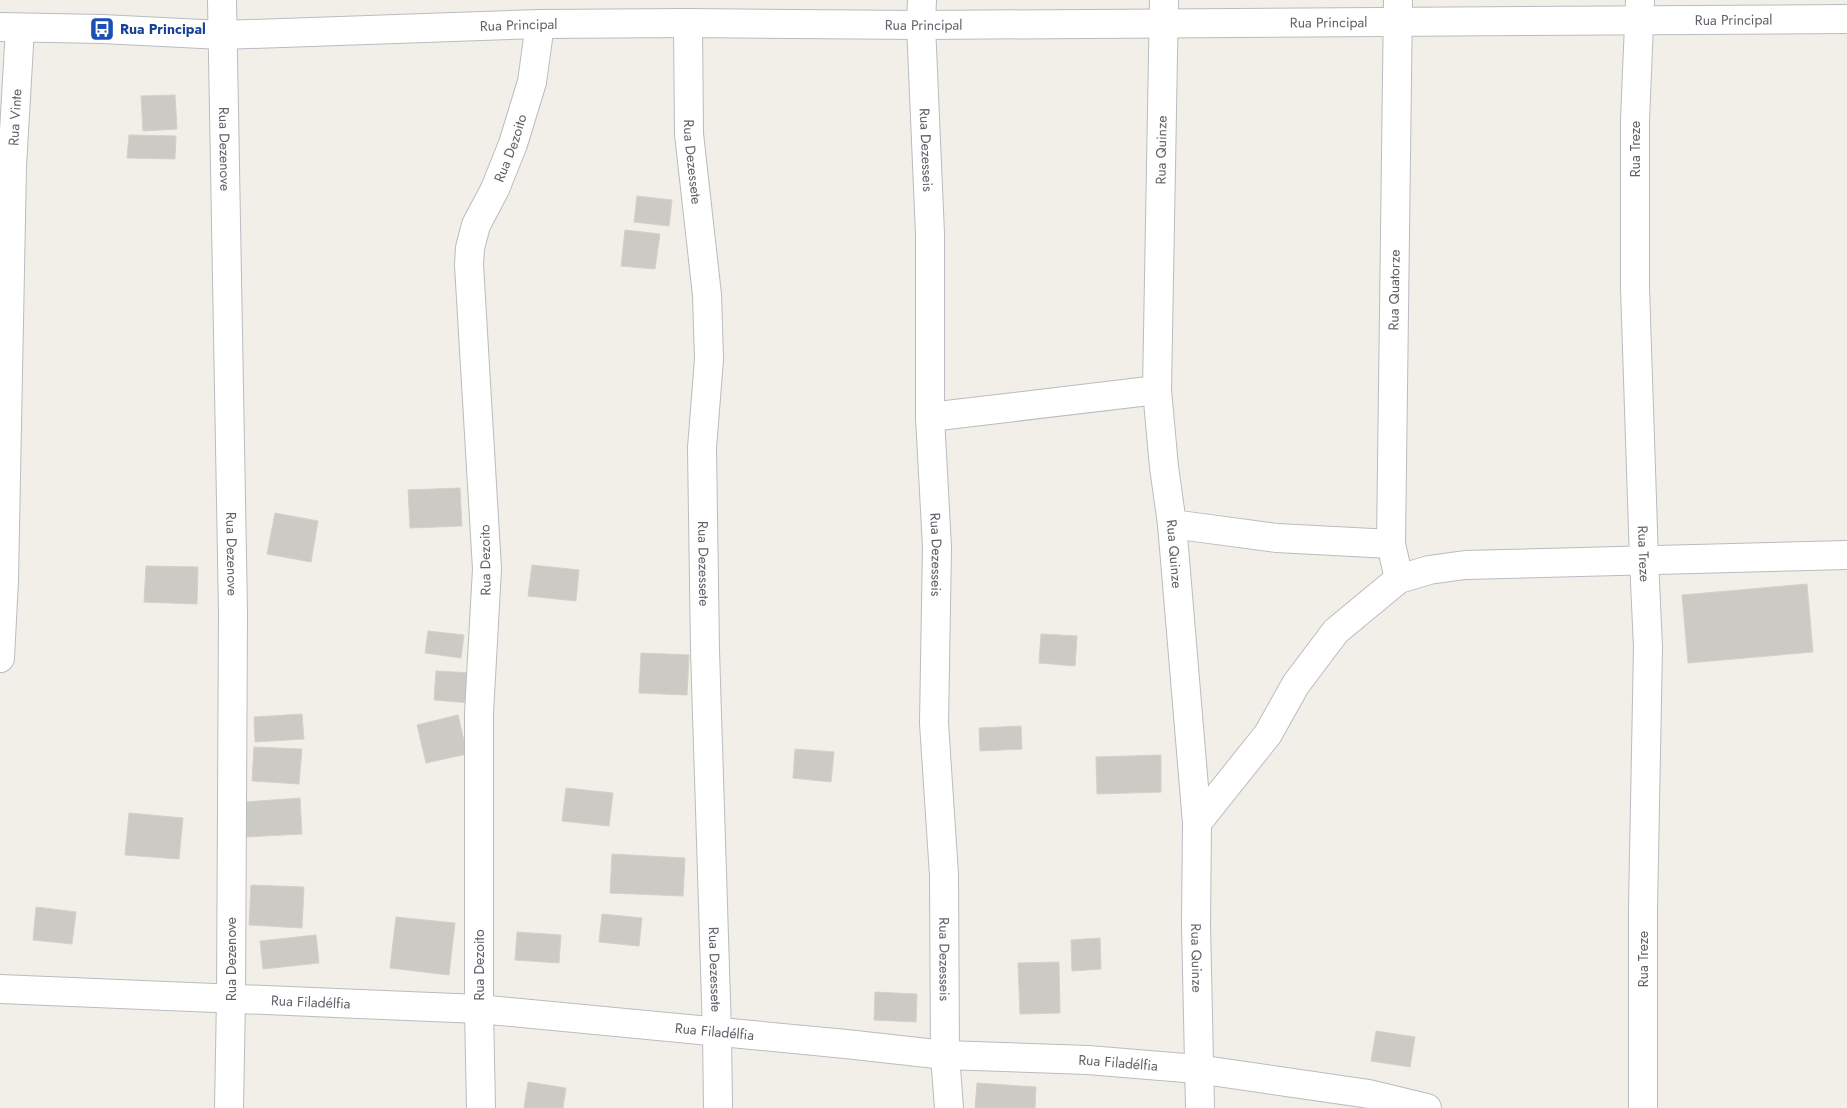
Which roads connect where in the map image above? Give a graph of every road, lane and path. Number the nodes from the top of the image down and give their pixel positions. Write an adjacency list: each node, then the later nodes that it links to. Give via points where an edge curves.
1 (222, 0): 10 (street, Rua Dezenove)
2 (1640, 10): 3 (street, Rua Principal); 6 (street, Rua Principal); 16 (street, Rua Treze, via 1635,120 1635,288)
3 (1398, 11): 5 (street, Rua Principal); 14 (street, Rua Quatorze)
4 (921, 12): 5 (street, Rua Principal); 7 (street, Rua Principal); 12 (street, Rua Dezesseis, via 930,234)
5 (1164, 12): 11 (street, Rua Quinze)
6 (1847, 19)
7 (688, 23): 8 (street, Rua Principal); 23 (street, Rua Dezessete, via 689,134 707,295 709,359 702,448)
8 (540, 24): 10 (street, Rua Principal); 22 (street, Rua Dezoito, via 529,91 513,144 495,189 476,224 470,248 487,569 479,713)
9 (10, 28): 10 (street, Rua Principal); 18 (street, Rua Vinte, via 12,166 5,570)
10 (222, 35): 21 (street, Rua Dezenove, via 233,613)
11 (1156, 390): 12 (street); 13 (street, Rua Quinze)
12 (930, 417): 24 (street, Rua Dezesseis, via 937,547 934,723 944,876)
13 (1172, 524): 14 (street, via 1277,538); 19 (street, Rua Quinze)
14 (1391, 544): 17 (street, Rua Quatorze)
15 (1847, 555): 16 (street)
16 (1644, 560): 17 (street, via 1464,565); 32 (street, Rua Treze, via 1648,647)
17 (1399, 579): 19 (street, via 1336,631 1296,684 1268,734)
18 (0, 658)
19 (1197, 824): 25 (street, Rua Quinze)
20 (0, 989): 21 (street, Rua Filadélfia)
21 (231, 999): 22 (street, Rua Filadélfia); 26 (street, Rua Dezenove)
22 (479, 1009): 23 (street, Rua Filadélfia); 27 (street, Rua Dezoito)
23 (717, 1032): 24 (street, Rua Filadélfia); 28 (street, Rua Dezessete)
24 (945, 1055): 25 (street, Rua Filadélfia, via 1088,1060); 29 (street, Rua Dezesseis)
25 (1198, 1069): 30 (street, Rua Quinze); 31 (street, Rua Filadélfia, via 1369,1094)
26 (229, 1108)
27 (481, 1108)
28 (718, 1108)
29 (950, 1108)
30 (1200, 1108)
31 (1427, 1108)
32 (1643, 1108)

